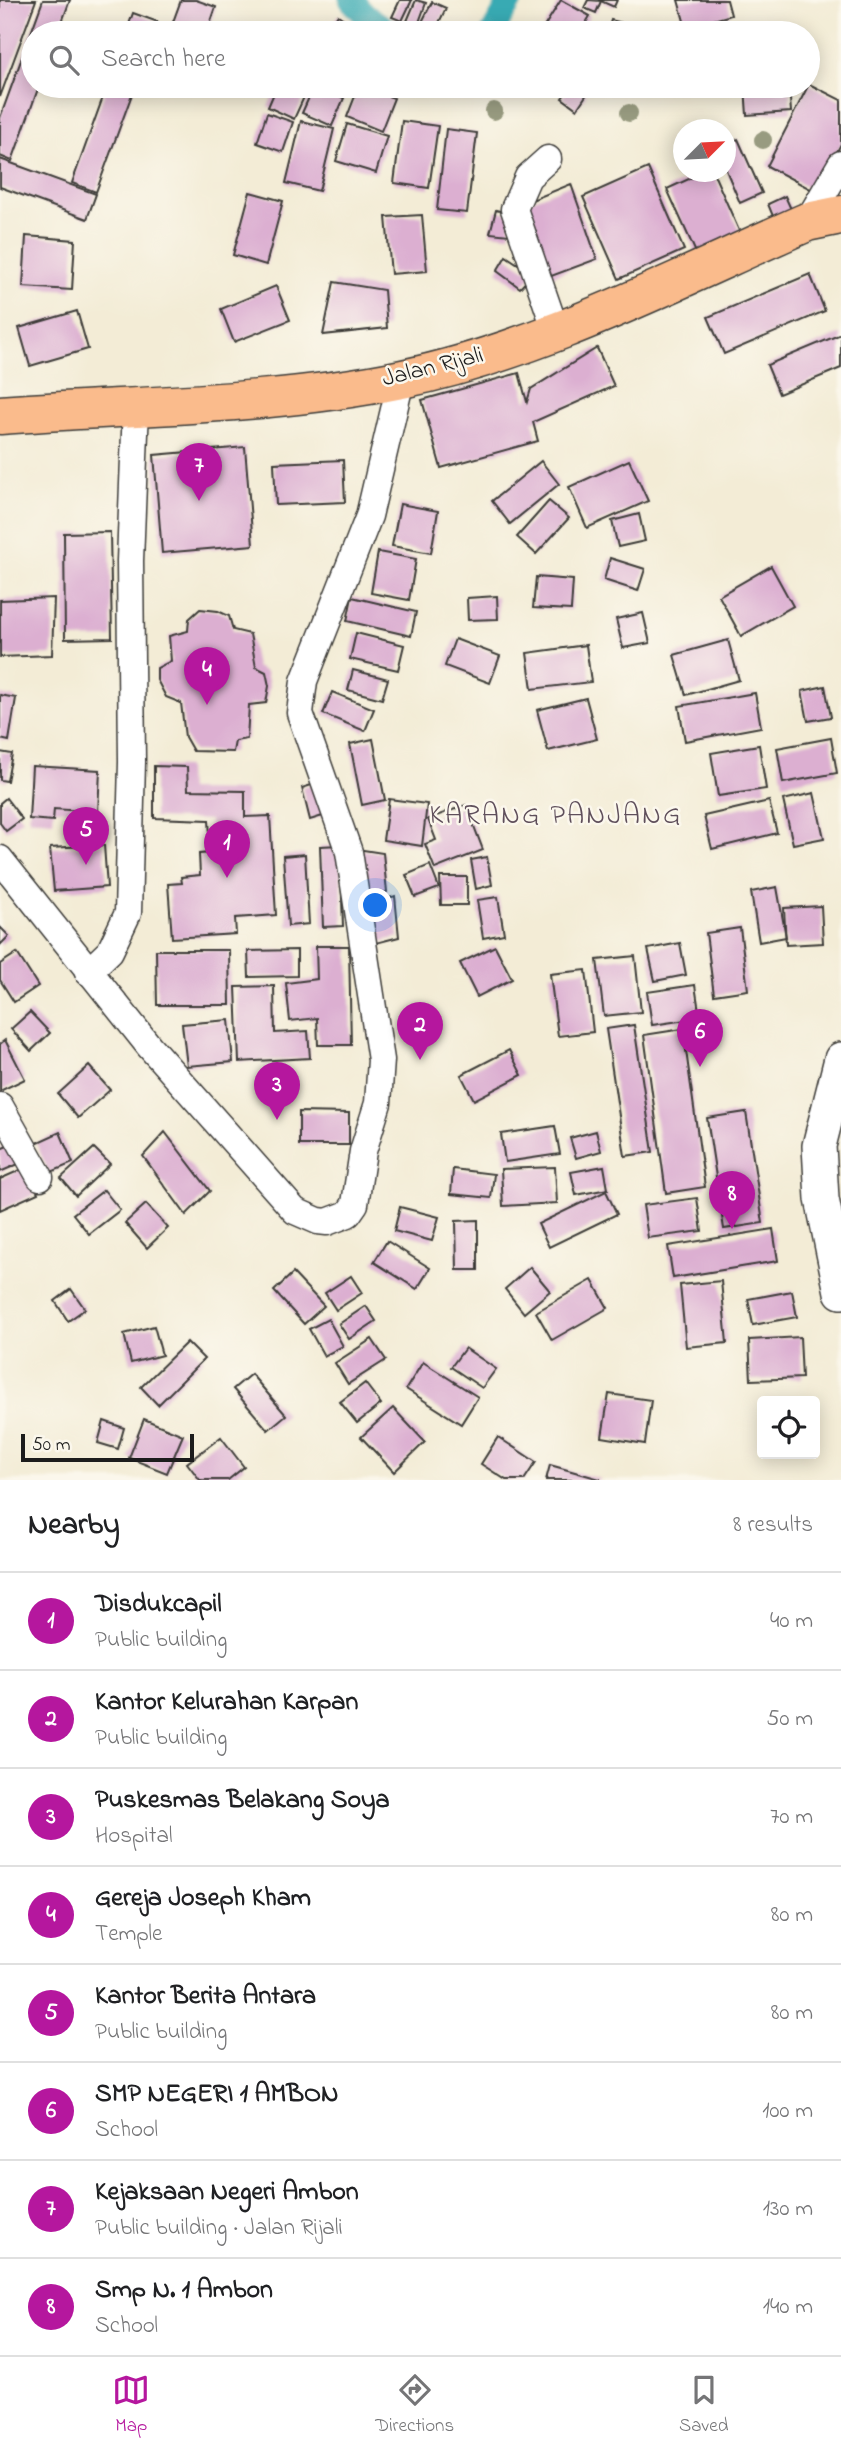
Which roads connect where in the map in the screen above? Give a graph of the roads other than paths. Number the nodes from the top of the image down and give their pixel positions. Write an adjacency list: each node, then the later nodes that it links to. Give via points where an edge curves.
1 (548, 159): 4 (street, via 528,177 514,209)
2 (841, 164): 3 (street)
3 (824, 218): 4 (highway, Jalan Rijali)
4 (556, 331): 5 (highway, Jalan Rijali)
5 (401, 380): 6 (highway, Jalan Rijali, via 258,399); 9 (street, via 369,516 304,681 300,713 349,852 381,1060 377,1103 355,1204 348,1214 327,1222 295,1211 213,1122)
6 (136, 407): 7 (highway, Jalan Rijali); 9 (street, via 130,561 128,913 110,951)
7 (0, 415)
8 (0, 859): 9 (street)
9 (88, 972)
10 (841, 1059): 13 (street, via 819,1146 822,1199)
11 (0, 1107): 12 (street)
12 (40, 1177)
13 (841, 1292)

